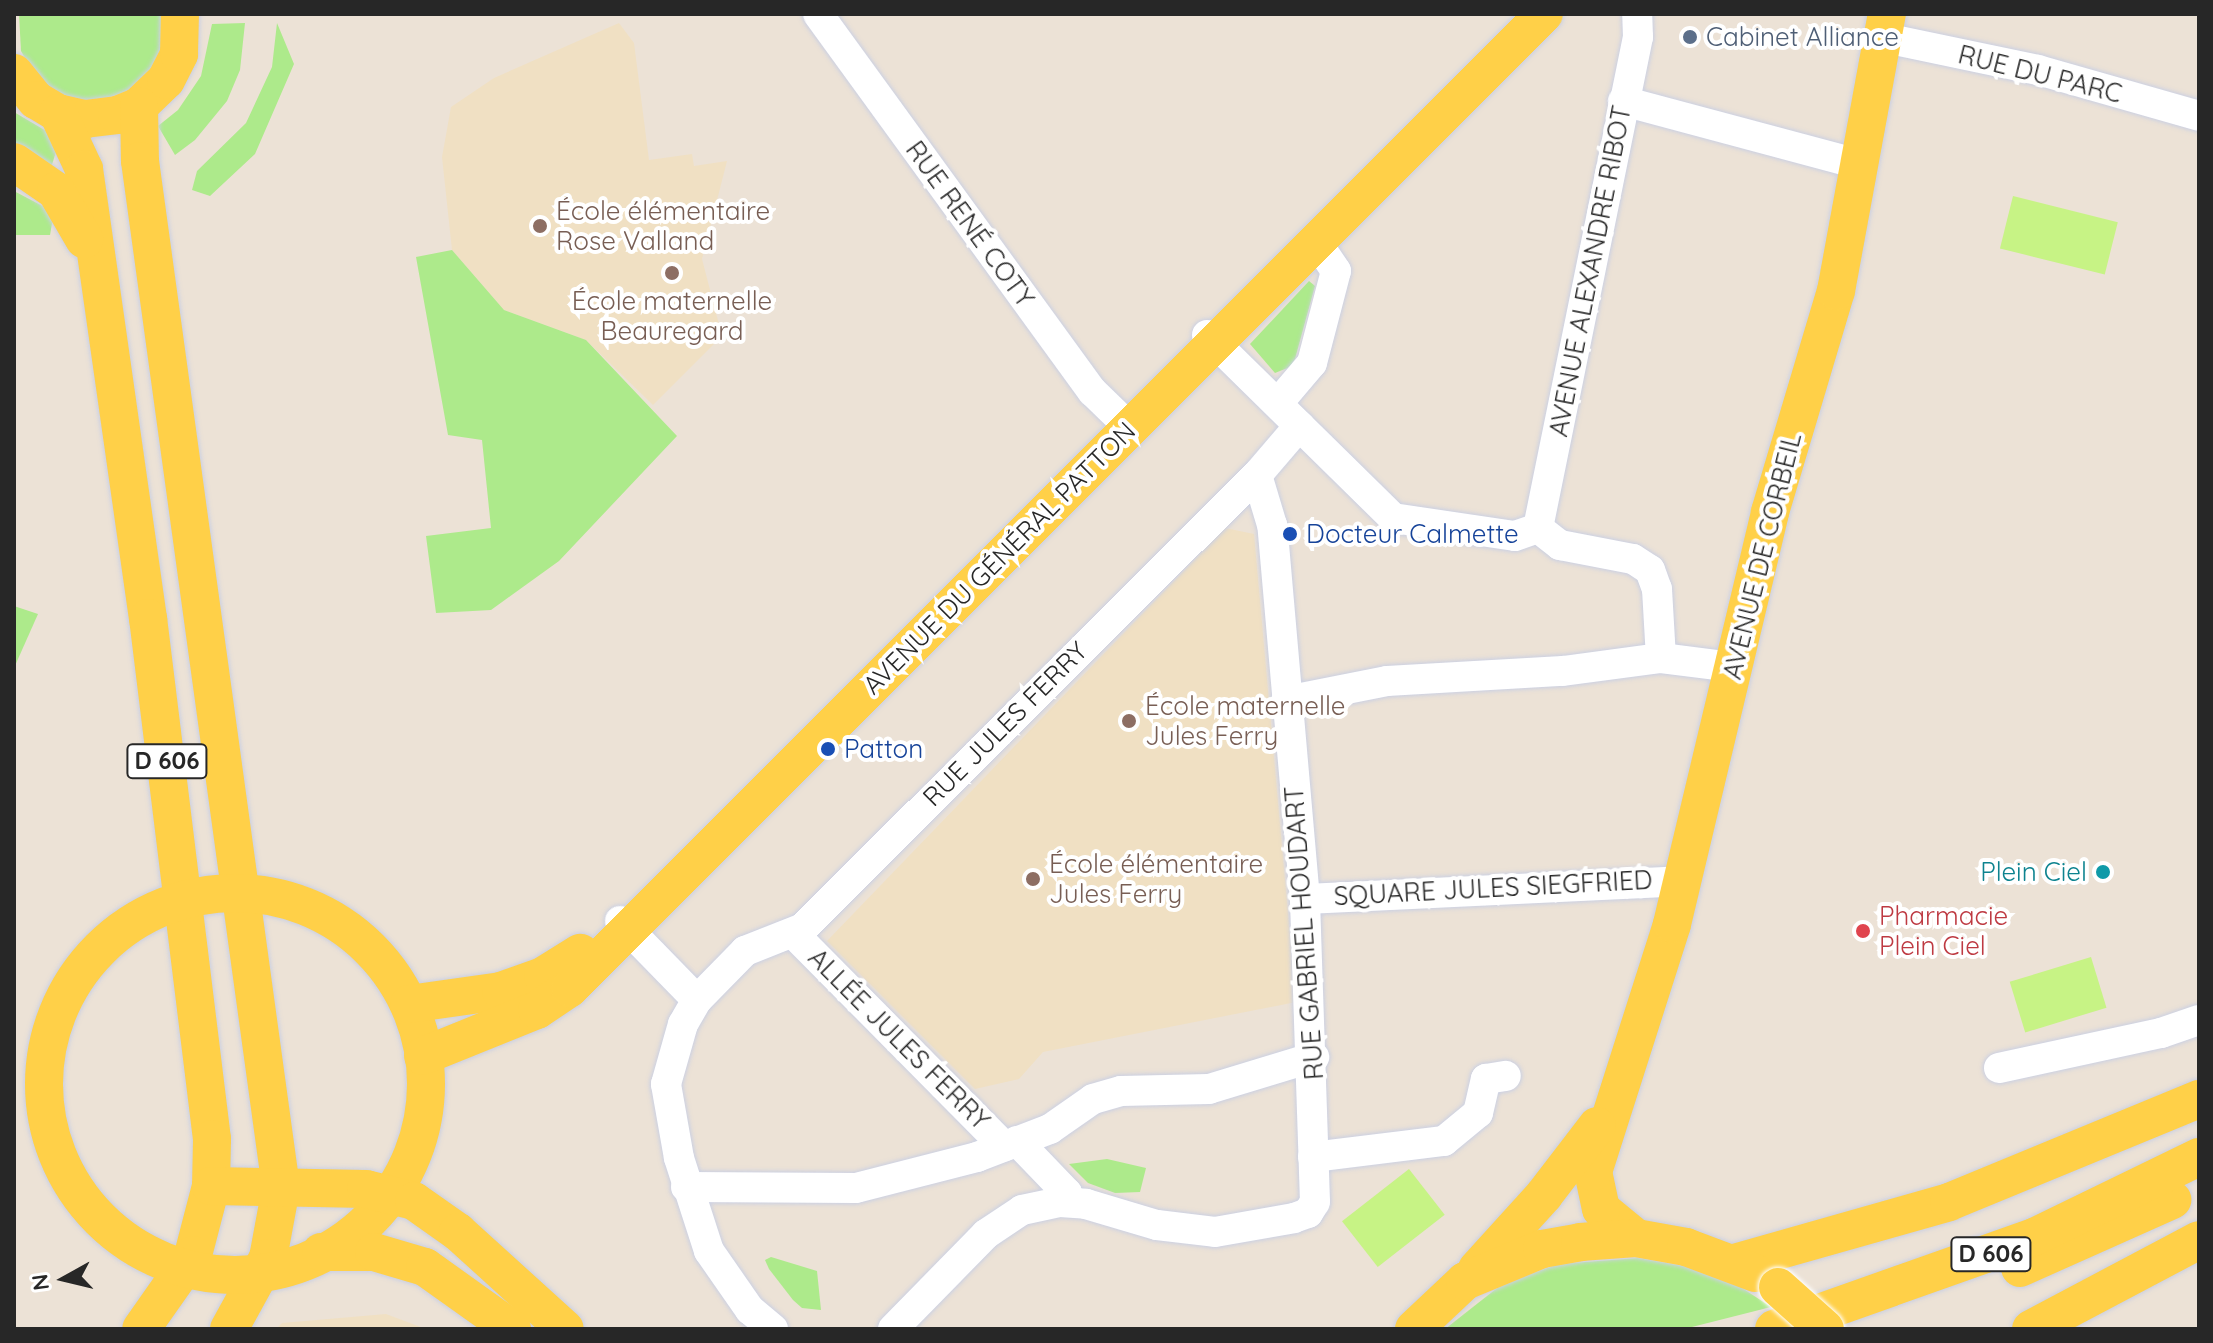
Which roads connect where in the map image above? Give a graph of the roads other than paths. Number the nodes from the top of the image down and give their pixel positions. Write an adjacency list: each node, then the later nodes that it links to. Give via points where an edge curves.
1 (818, 14): 18 (street, RUE RENÉ COTY, via 1084,381)
2 (1533, 14): 16 (main road, AVENUE DU GÉNÉRAL PATTON)
3 (1544, 14): 14 (main road, AVENUE DU GÉNÉRAL PATTON)
4 (1637, 14): 8 (street, AVENUE ALEXANDRE RIBOT, via 1638,37)
5 (189, 18): 9 (main road, via 166,80)
6 (1884, 26): 11 (street, RUE DU PARC); 13 (main road, AVENUE DE CORBEIL)
7 (16, 82): 10 (main road)
8 (1623, 101): 13 (street); 21 (street, AVENUE ALEXANDRE RIBOT)
9 (139, 106): 10 (main road, via 85,119); 44 (main road, D 606, via 140,161)
10 (58, 113): 15 (main road, D 606, via 84,169)
11 (2199, 116)
12 (14, 162): 15 (main road, via 66,202)
13 (1862, 165): 23 (main road, AVENUE DE CORBEIL, via 1836,291 1770,512)
14 (1316, 241): 16 (main road, AVENUE DU GÉNÉRAL PATTON); 17 (street, via 1336,271 1312,363)
15 (97, 267): 42 (main road, D 606, via 189,940 212,1139)
16 (1211, 338): 17 (street); 18 (main road, AVENUE DU GÉNÉRAL PATTON)
17 (1278, 403): 19 (street)
18 (1125, 424): 27 (main road, AVENUE DU GÉNÉRAL PATTON)
19 (1299, 426): 20 (street, RUE JULES FERRY); 21 (street, via 1393,518 1515,536)
20 (1257, 475): 24 (street, RUE GABRIEL HOUDART, via 1272,525); 28 (street, RUE JULES FERRY)
21 (1538, 528): 22 (street, via 1560,545 1633,559 1650,570 1657,589)
22 (1661, 658): 23 (street); 24 (street, via 1563,671 1387,681)
23 (1733, 667): 25 (main road, AVENUE DE CORBEIL)
24 (1286, 701): 26 (street, RUE GABRIEL HOUDART)
25 (1682, 881): 26 (street, SQUARE JULES SIEGFRIED); 36 (main road, AVENUE DE CORBEIL)
26 (1305, 899): 33 (street, RUE GABRIEL HOUDART)
27 (624, 926): 29 (street); 30 (main road, AVENUE DU GÉNÉRAL PATTON, via 543,976 461,1000); 32 (main road, AVENUE DU GÉNÉRAL PATTON, via 570,988 537,1010)
28 (793, 933): 29 (street, RUE JULES FERRY, via 745,951); 38 (street, ALLÉE JULES FERRY)
29 (697, 1000): 43 (street, RUE JULES FERRY, via 683,1024 666,1084)
30 (409, 1004): 32 (main road); 32 (main road, via 375,955 318,912 249,894 178,901 115,935 68,990 45,1058 49,1129 78,1195 130,1244 196,1272 268,1273 335,1248 387,1199 419,1135)
31 (2199, 1020): 34 (street)
32 (423, 1056)
33 (1314, 1057): 38 (street, via 1209,1089 1121,1091 1093,1099 1061,1123); 39 (street, RUE GABRIEL HOUDART)
34 (1999, 1068)
35 (1506, 1076): 39 (street, via 1486,1079 1478,1113 1444,1141)
36 (1619, 1094): 46 (main road, AVENUE DE CORBEIL, via 1592,1186 1601,1209); 51 (main road, AVENUE DE CORBEIL, via 1544,1195)
37 (2199, 1099): 50 (main road, via 1949,1202)
38 (1006, 1145): 43 (street, via 856,1188); 45 (street, ALLÉE JULES FERRY, via 1067,1193)
39 (1313, 1157): 45 (street, RUE GABRIEL HOUDART, via 1315,1202 1308,1213 1294,1218 1215,1232)
40 (2199, 1157): 59 (main road, D 606, via 2034,1237)
41 (2199, 1185): 61 (main road, D 606, via 2079,1246)
42 (211, 1186): 44 (main road); 48 (main road, D 606)
43 (686, 1187): 57 (street, RUE JULES FERRY, via 709,1251 750,1310)
44 (281, 1188): 49 (main road, D 606); 56 (main road, via 366,1189 414,1201 458,1232)
45 (1057, 1203): 58 (street, via 1002,1220)
46 (1636, 1238): 50 (main road); 51 (main road, via 1542,1249)
47 (2199, 1240): 62 (main road)
48 (193, 1255): 49 (main road); 53 (main road)
49 (268, 1258): 54 (main road); 55 (main road, via 349,1251 397,1256 425,1267)
50 (1734, 1263): 60 (main road, bridge, via 1778,1287)
51 (1465, 1281): 52 (main road)
52 (1410, 1326)
53 (141, 1329)
54 (229, 1329)
55 (512, 1329)
56 (565, 1329)
57 (773, 1329)
58 (893, 1329)
59 (1774, 1329)
60 (1825, 1329)
61 (1856, 1329)
62 (2031, 1329)

